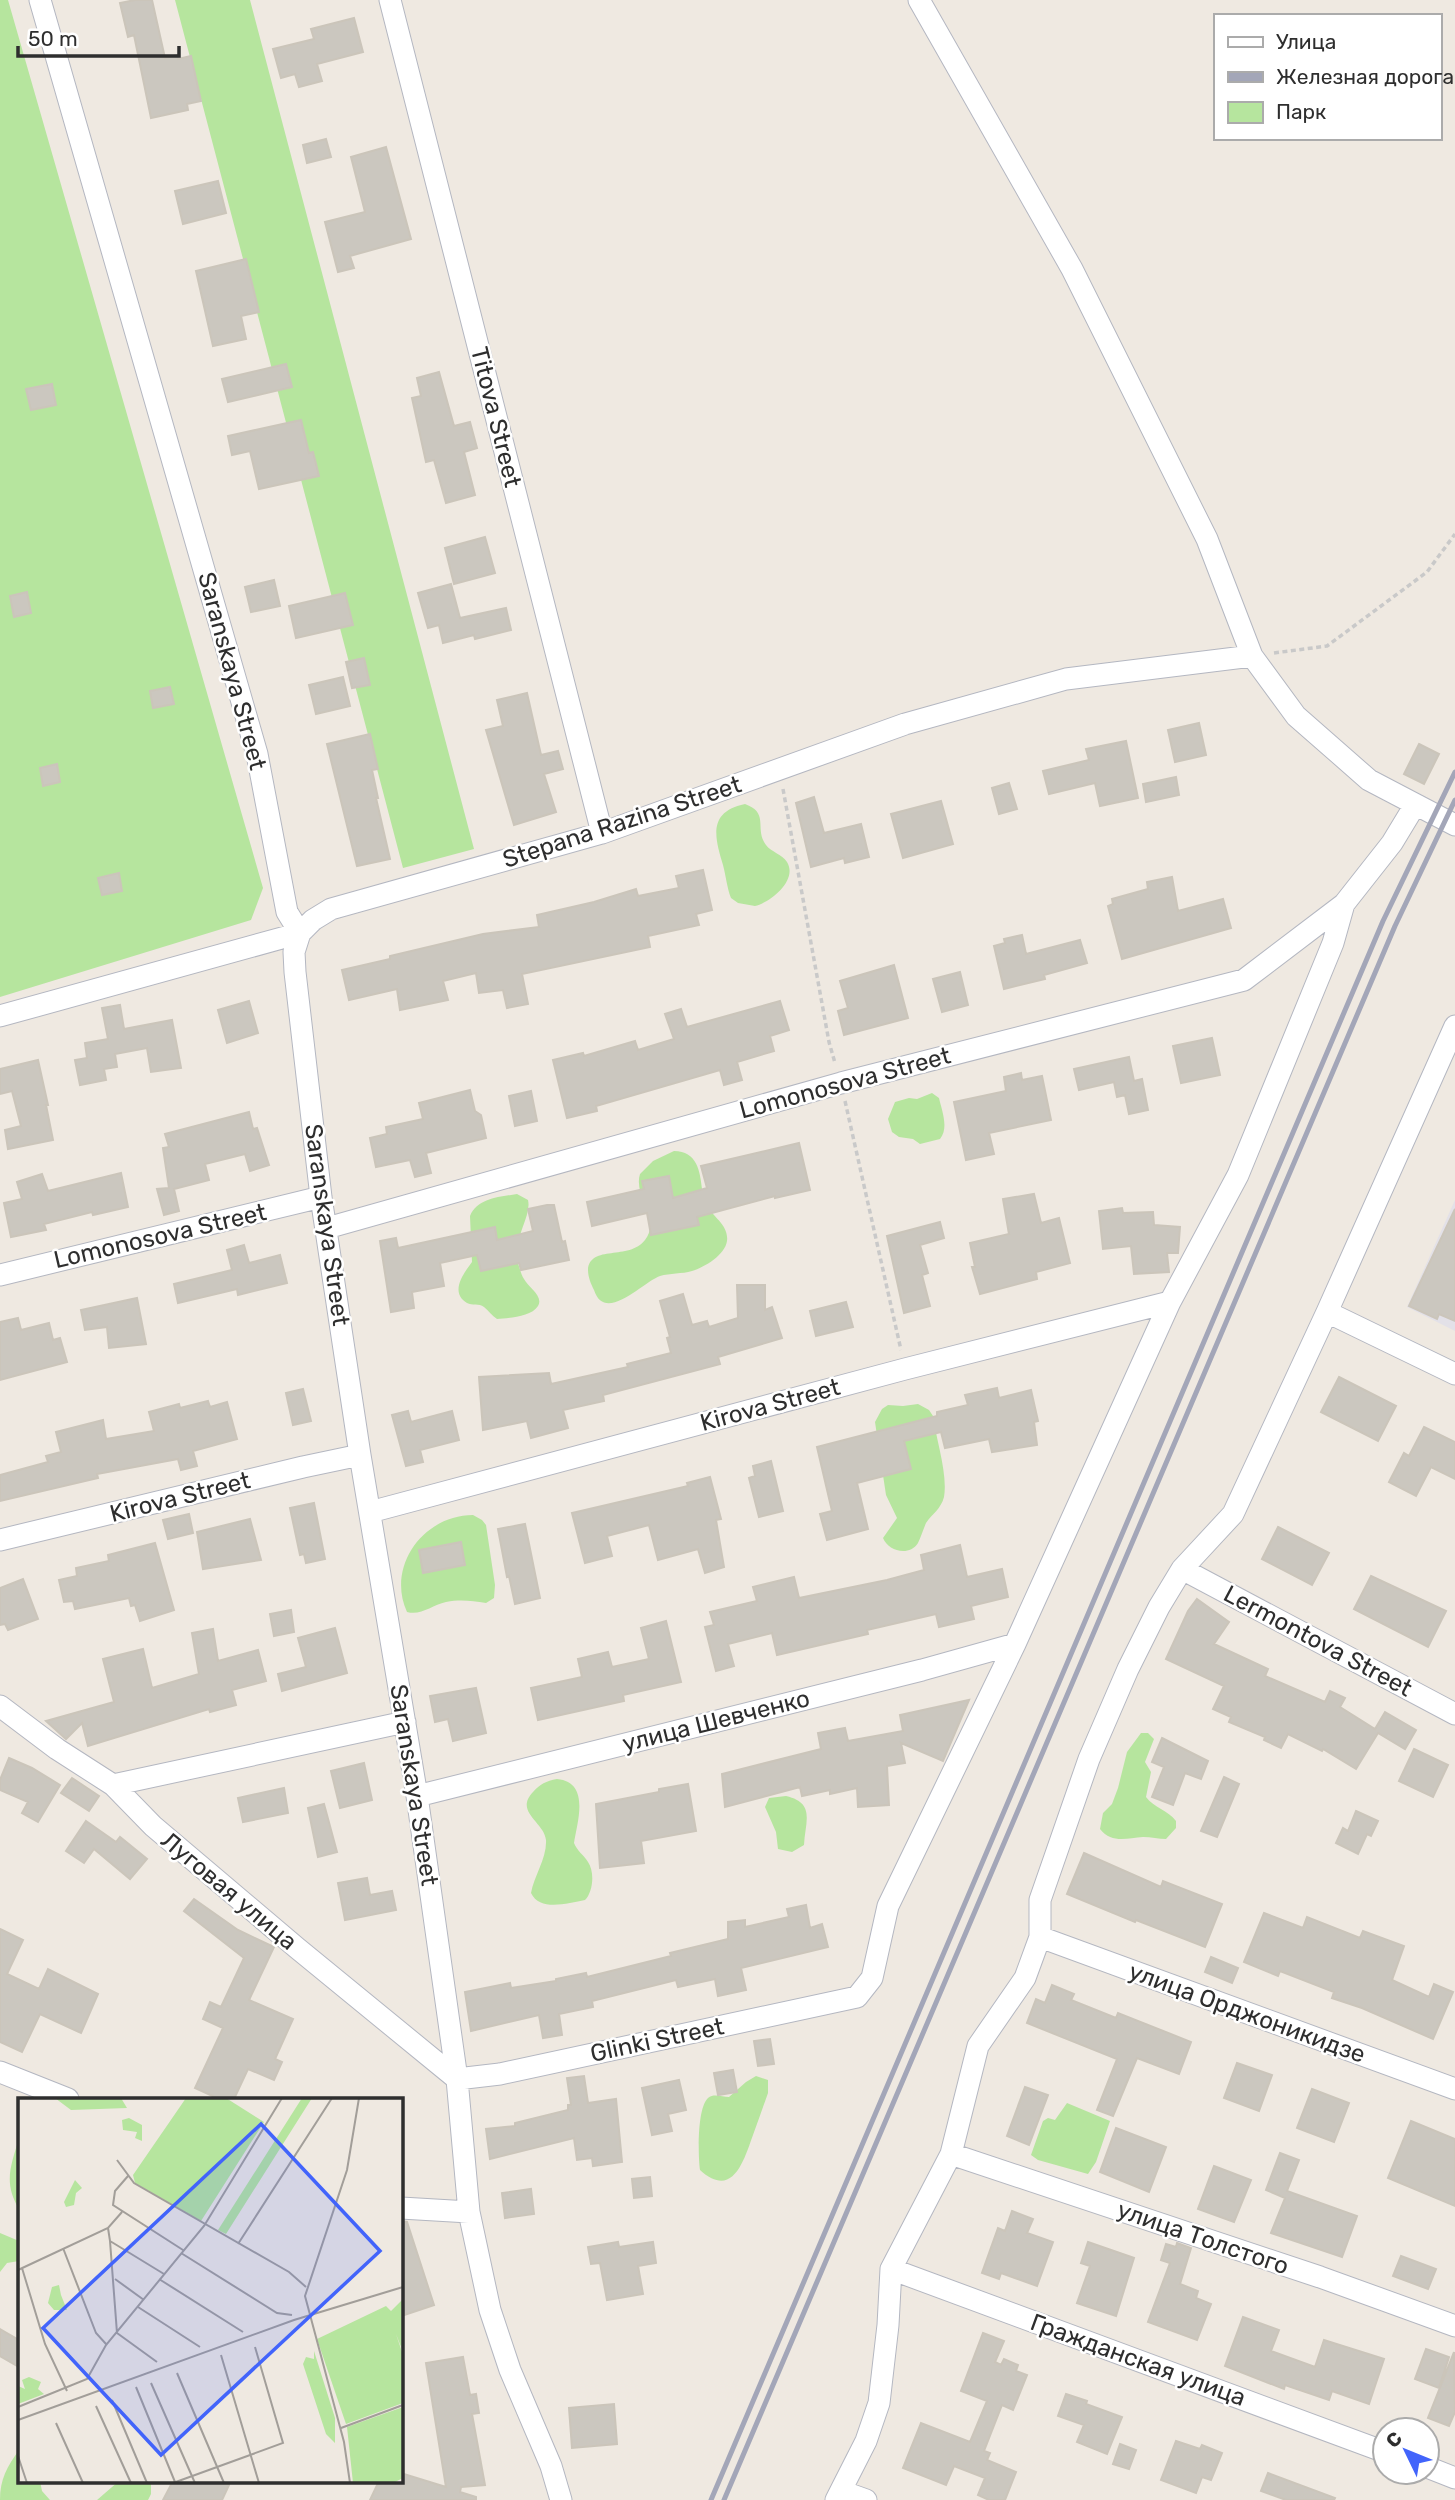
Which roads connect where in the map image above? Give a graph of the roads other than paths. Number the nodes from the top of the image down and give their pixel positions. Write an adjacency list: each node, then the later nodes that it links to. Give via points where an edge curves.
1 (40, 0): 9 (street, Saranskaya Street, via 257,754 287,912)
2 (390, 0): 7 (street, Titova Street)
3 (919, 0): 4 (street, via 1072,269 1207,539)
4 (1252, 656): 5 (street, via 1296,716 1369,779); 7 (street, Stepana Razina Street, via 1066,679 905,724)
5 (1415, 805): 6 (street); 8 (street)
6 (1455, 825)
7 (602, 833): 9 (street, Stepana Razina Street, via 331,909)
8 (1344, 904): 13 (street, Lomonosova Street, via 1244,980 841,1083); 15 (street, via 1333,943 1238,1175)
9 (300, 933): 10 (street, Stepana Razina Street); 12 (street, Saranskaya Street, via 294,952 295,972)
10 (0, 1016)
11 (1455, 1026): 16 (street)
12 (321, 1197): 13 (street, Saranskaya Street); 14 (street, Lomonosova Street)
13 (327, 1228): 18 (street, Saranskaya Street)
14 (0, 1275)
15 (1170, 1302): 19 (street, Kirova Street); 22 (street)
16 (1327, 1312): 17 (street); 21 (street, via 1233,1514)
17 (1455, 1374)
18 (360, 1455): 19 (street, Saranskaya Street); 20 (street, Kirova Street)
19 (370, 1511): 25 (street, Saranskaya Street)
20 (0, 1541)
21 (1182, 1569): 24 (street, Lermontova Street); 28 (street, via 1128,1669 1089,1759 1040,1900)
22 (1015, 1644): 27 (street, улица Шевченко); 30 (street, Glinki Street, via 888,1906 872,1978 857,1997 500,2074)
23 (0, 1706): 26 (street, Луговая улица)
24 (1455, 1714)
25 (405, 1722): 26 (street); 27 (street, Saranskaya Street)
26 (113, 1785): 30 (street, Луговая улица, via 173,1843)
27 (417, 1796): 30 (street, Saranskaya Street)
28 (1040, 1937): 31 (street, улица Орджоникидзе); 33 (street, via 1025,1978 978,2046)
29 (0, 2072): 32 (street)
30 (457, 2079): 35 (street, Saranskaya Street)
31 (1455, 2089)
32 (65, 2098)
33 (951, 2154): 36 (street); 37 (street, улица Толстого)
34 (402, 2208): 35 (street)
35 (470, 2212): 40 (street, Saranskaya Street, via 491,2310)
36 (891, 2269): 38 (street, Гражданская улица); 39 (street, via 879,2403 866,2441)
37 (1455, 2326)
38 (1371, 2447)
39 (838, 2495): 41 (street)
40 (561, 2500)
41 (866, 2500)

